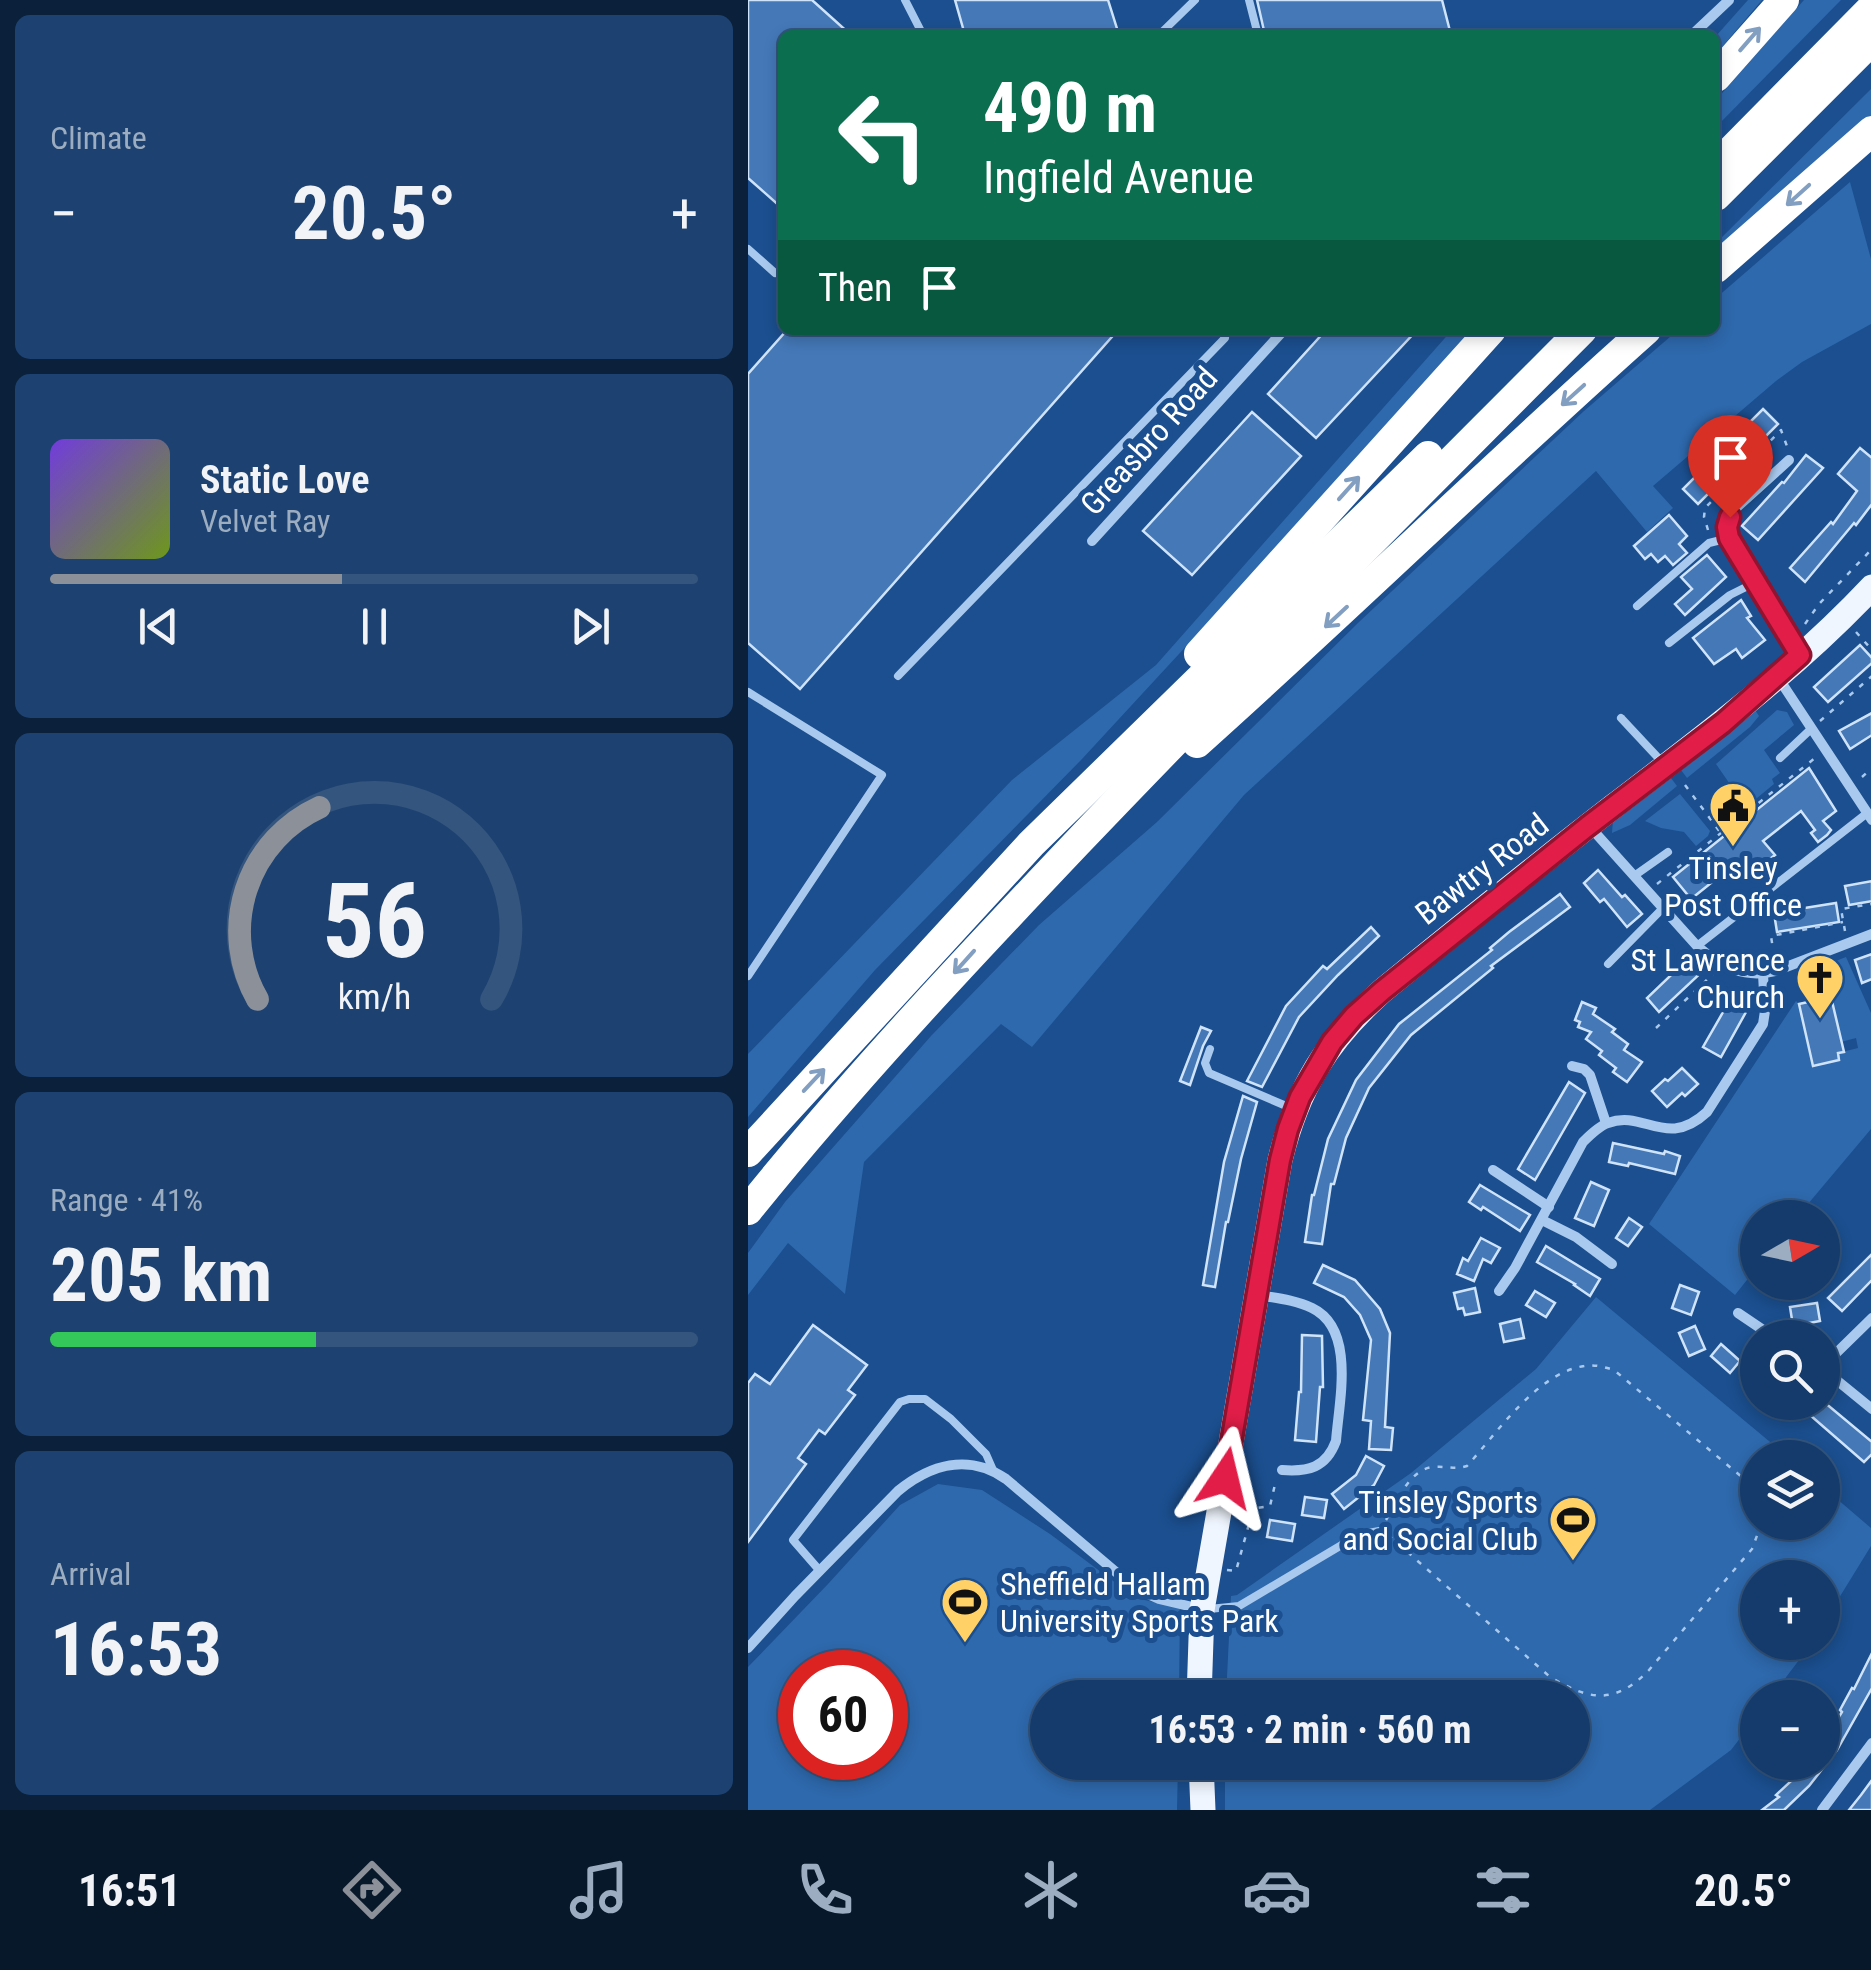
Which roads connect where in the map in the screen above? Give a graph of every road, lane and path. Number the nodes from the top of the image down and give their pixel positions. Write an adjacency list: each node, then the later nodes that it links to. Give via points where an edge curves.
1 (905, 0): 7 (lane)
2 (1195, 0): 8 (lane)
3 (1249, 0): 9 (lane)
4 (1729, 0): 10 (street)
5 (1784, 0): 12 (highway, one-way to 5)
6 (1872, 8): 14 (highway)
7 (920, 30)
8 (1165, 30)
9 (1257, 30)
10 (1697, 30)
11 (1872, 40): 15 (highway)
12 (1720, 72)
13 (1872, 131): 17 (highway, one-way to 17)
14 (1720, 162)
15 (1720, 192)
16 (748, 249): 18 (lane)
17 (1720, 264)
18 (775, 273)
19 (1225, 335): 37 (lane)
20 (1279, 335): 28 (street, Greasbro Road)
21 (1486, 335): 48 (highway, one-way to 21)
22 (1549, 335): 48 (highway)
23 (1577, 335): 53 (highway)
24 (1640, 335): 53 (highway, one-way to 53)
25 (1790, 460): 26 (street, via 1736,508); 27 (path, via 1781,430 1705,508)
26 (1729, 538): 27 (lane); 30 (street)
27 (1715, 540): 32 (lane)
28 (1092, 541)
29 (1872, 550): 35 (path, via 1819,604)
30 (1756, 582): 34 (lane, via 1730,594); 35 (street)
31 (1872, 587): 33 (main road, Bawtry Road)
32 (1637, 606)
33 (1842, 616): 35 (main road, Bawtry Road); 36 (path)
34 (1669, 643)
35 (1796, 648): 38 (main road, Bawtry Road)
36 (1872, 650)
37 (898, 676)
38 (1777, 676): 42 (street); 45 (main road, Bawtry Road)
39 (1872, 676): 42 (path)
40 (748, 692): 65 (lane, via 882,775)
41 (1621, 718): 45 (lane)
42 (1811, 729): 43 (street); 44 (lane)
43 (1824, 750): 47 (street); 50 (path)
44 (1780, 758)
45 (1666, 766): 49 (main road, Bawtry Road)
46 (1685, 785): 50 (path)
47 (1869, 817): 60 (lane)
48 (1053, 823): 71 (highway, one-way to 48)
49 (1588, 826): 52 (street); 69 (main road, Bawtry Road, via 1354,1016)
50 (1720, 832): 54 (path)
51 (1668, 852): 52 (lane)
52 (1634, 876): 54 (street)
53 (1031, 891): 74 (highway, one-way to 74, via 814,1128)
54 (1647, 891): 56 (street)
55 (1872, 904): 57 (path, via 1841,909)
56 (1663, 908): 60 (street); 61 (lane)
57 (1843, 922): 59 (path); 63 (path, via 1771,936)
58 (1872, 934): 59 (street)
59 (1847, 944): 63 (street)
60 (1697, 946): 62 (street)
61 (1608, 964)
62 (1722, 965): 64 (street); 66 (path)
63 (1776, 971): 64 (street)
64 (1763, 974): 70 (street, via 1763,1024 1707,1112 1668,1130)
65 (748, 976)
66 (1656, 1028)
67 (1210, 1049): 69 (lane, via 1208,1073)
68 (1572, 1066): 70 (street, via 1590,1075)
69 (1295, 1110): 78 (main road, Bawtry Road)
70 (1606, 1123): 73 (street, via 1583,1142)
71 (748, 1152)
72 (1492, 1170): 73 (street)
73 (1549, 1207): 75 (street)
74 (748, 1210)
75 (1542, 1220): 76 (street); 77 (street)
76 (1612, 1264)
77 (1499, 1292)
78 (1257, 1295): 86 (street, via 1316,1309 1340,1345 1333,1449 1316,1468); 90 (main road, Bawtry Road)
79 (1738, 1313): 81 (street)
80 (1872, 1318): 82 (street)
81 (1748, 1320)
82 (1840, 1351)
83 (1840, 1382): 84 (street)
84 (1872, 1409)
85 (993, 1470): 91 (street, via 966,1464 916,1476); 91 (lane, via 986,1454 924,1399 900,1402 792,1540); 92 (street, via 1136,1589)
86 (1282, 1470): 90 (path, via 1270,1506 1252,1512 1236,1571)
87 (1740, 1475): 88 (path, via 1614,1370 1588,1364 1542,1384 1467,1466 1434,1466 1415,1476)
88 (1379, 1531): 89 (path, via 1549,1676 1595,1697 1634,1686); 92 (lane, via 1344,1543 1239,1606)
89 (1755, 1540)
90 (1209, 1569): 92 (main road, Bawtry Road)
91 (820, 1571): 93 (street)
92 (1202, 1610): 94 (main road, Bawtry Road)
93 (748, 1648)
94 (1199, 1680)
95 (1872, 1743): 98 (street)
96 (1202, 1780): 97 (main road)
97 (1203, 1810)
98 (1822, 1810)

